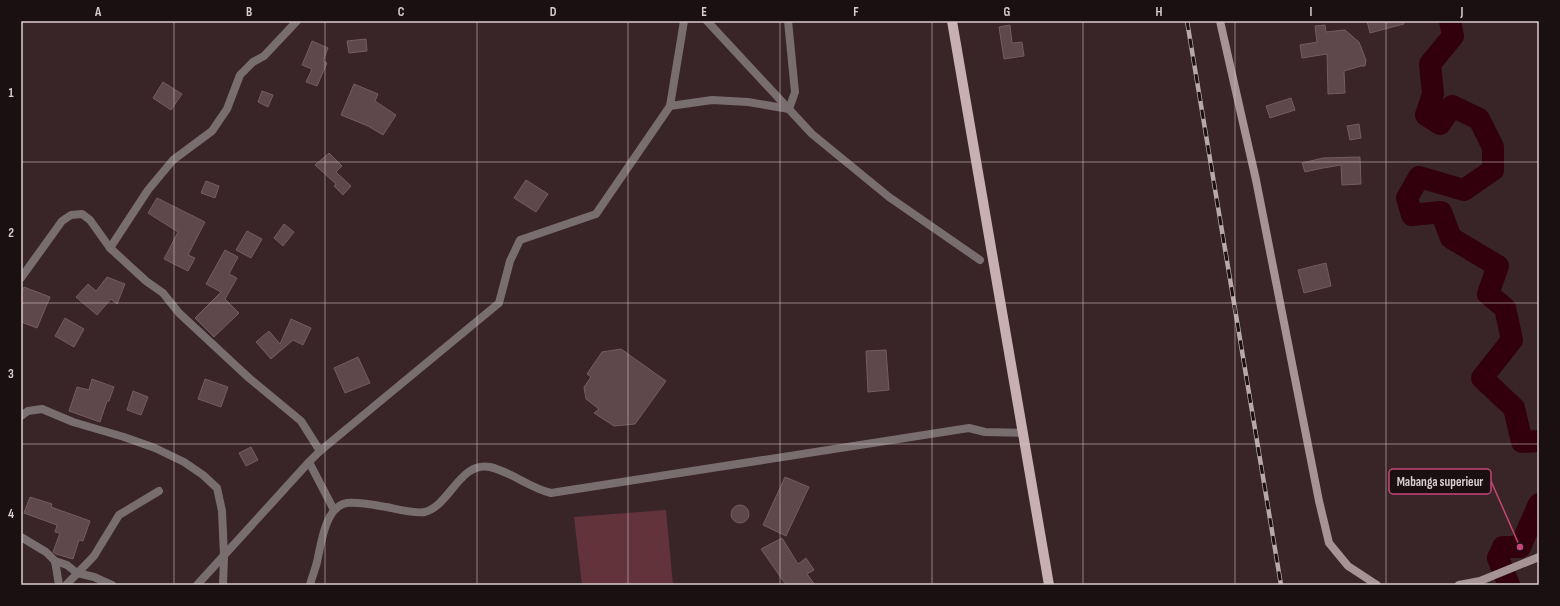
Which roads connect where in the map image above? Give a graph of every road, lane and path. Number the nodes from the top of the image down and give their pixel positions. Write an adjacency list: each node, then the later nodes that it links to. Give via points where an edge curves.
1 (297, 21): 9 (street, via 264,56 253,62 240,75 227,109 212,131 173,160 148,190)
2 (684, 21): 7 (street)
3 (707, 21): 8 (street)
4 (788, 21): 8 (street, via 795,92)
5 (952, 21): 13 (main road)
6 (1220, 21): 30 (street, via 1256,180 1329,543 1348,566)
7 (670, 106): 8 (street, via 712,100 748,102); 14 (street, via 596,214 520,240 510,261 499,303)
8 (789, 109): 10 (street, via 812,134 889,197)
9 (110, 248): 11 (street, via 90,220 82,214 71,215 62,221); 14 (street, via 163,293 179,313 249,378 301,421)
10 (980, 260)
11 (21, 278)
12 (21, 416): 19 (street, via 28,411 42,409 73,422 155,448 184,462 203,475 217,488 222,511)
13 (1023, 433): 17 (street, via 985,432 969,428 551,493 540,491 512,475 488,467 473,469 438,505 425,512 346,503); 29 (main road)
14 (320, 451): 15 (street)
15 (309, 462): 17 (street); 19 (street)
16 (159, 491): 22 (street, via 119,515 94,556)
17 (334, 510): 28 (street, via 326,524)
18 (21, 537): 21 (street, via 46,552)
19 (224, 556): 26 (street); 27 (street)
20 (1539, 557): 31 (street, via 1480,581)
21 (55, 561): 22 (street, via 67,565); 23 (street)
22 (77, 573): 24 (street); 25 (street, via 90,575)
23 (59, 585)
24 (66, 585)
25 (112, 585)
26 (197, 585)
27 (223, 585)
28 (310, 585)
29 (1049, 585)
30 (1377, 585)
31 (1459, 585)

